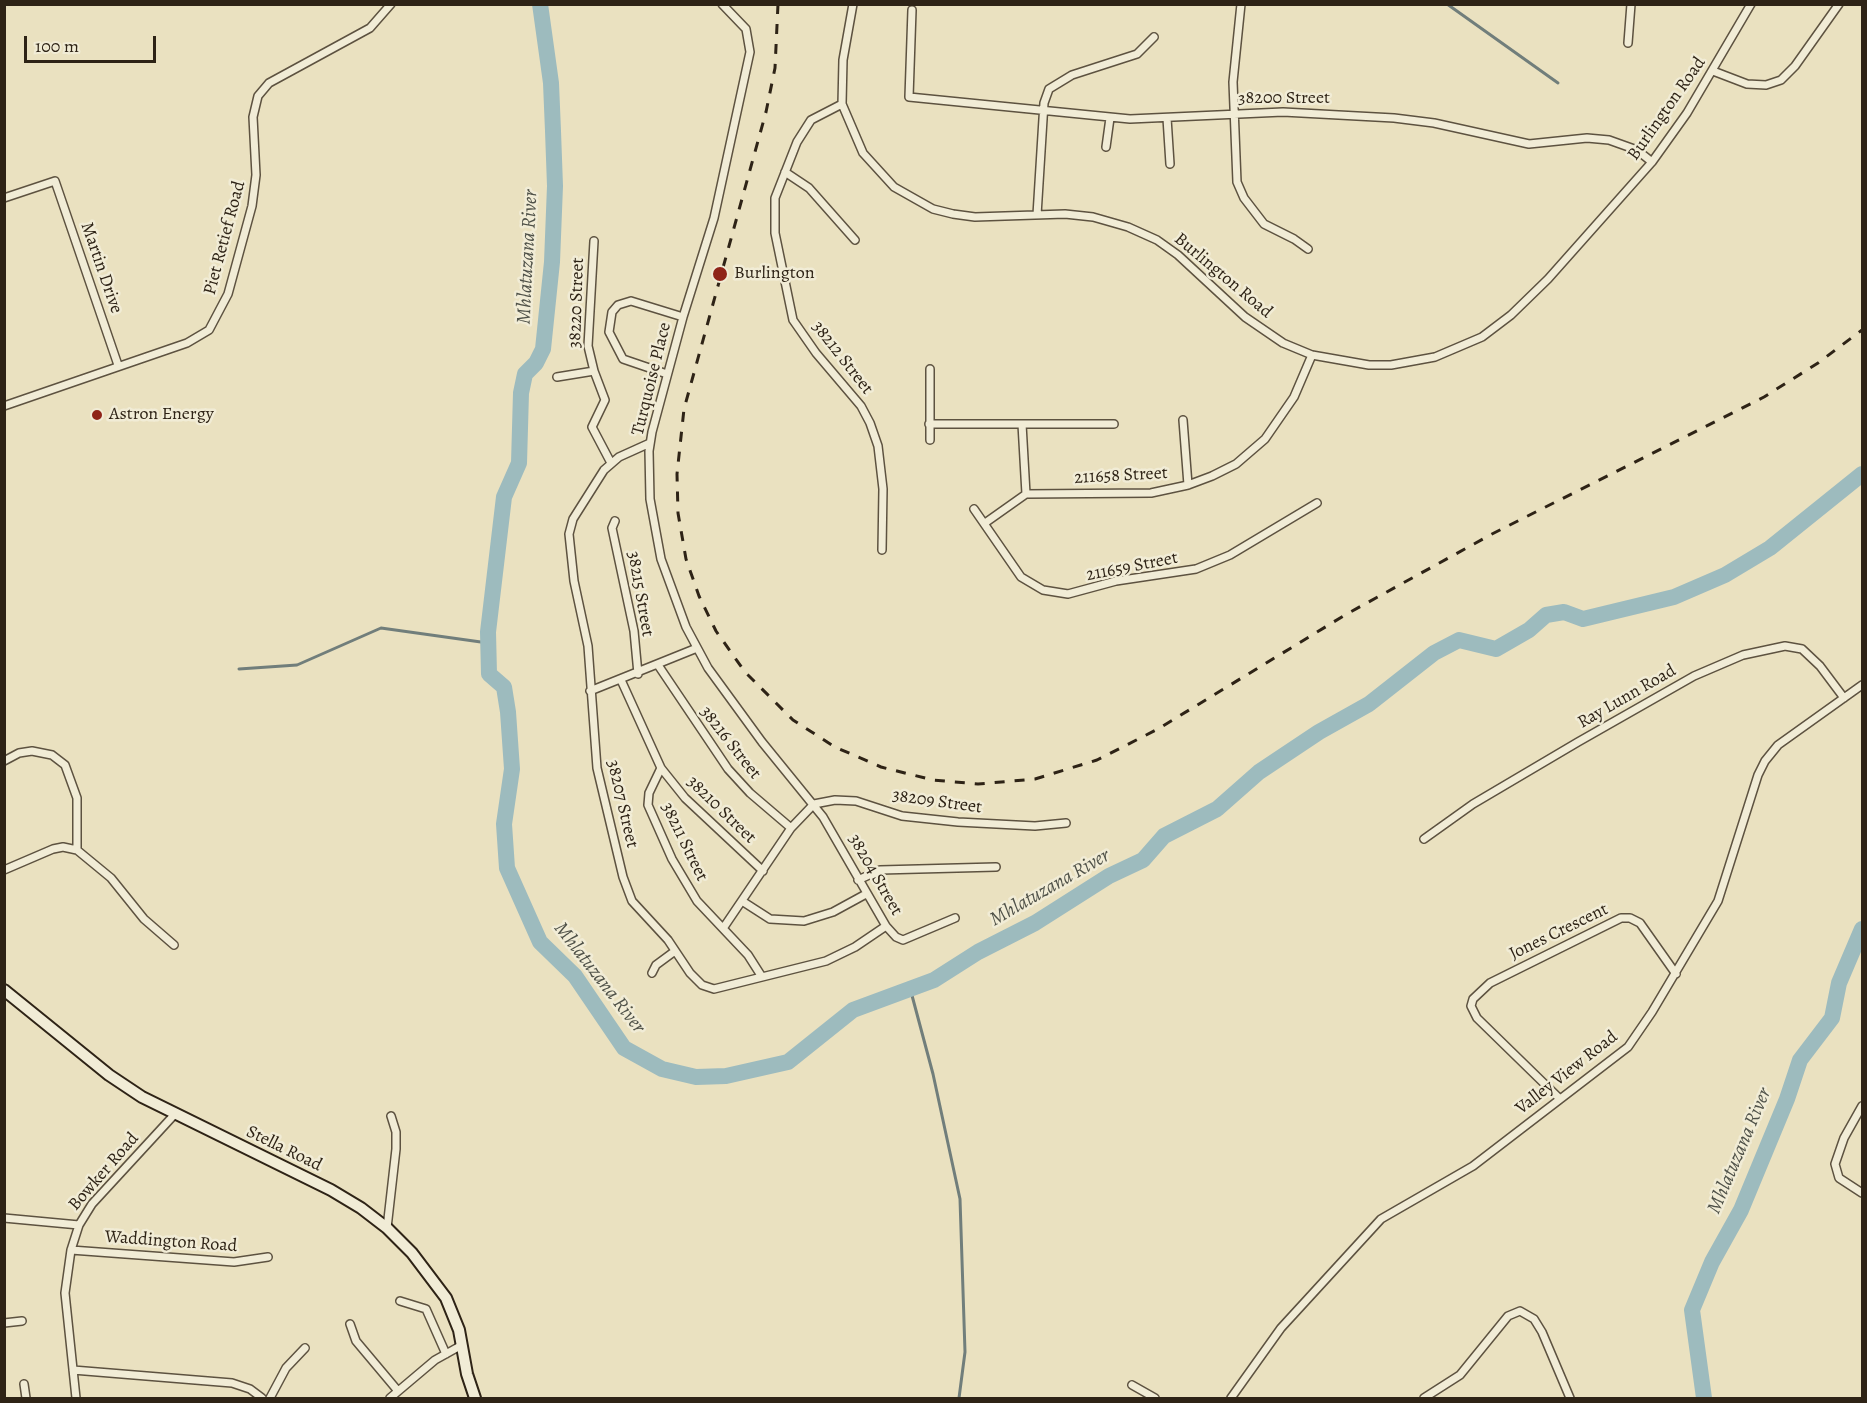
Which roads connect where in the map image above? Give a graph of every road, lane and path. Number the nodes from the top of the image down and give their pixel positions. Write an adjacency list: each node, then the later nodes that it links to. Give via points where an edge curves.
1 (391, 4): 28 (street, Piet Retief Road, via 370,28 268,83 258,96 253,117 256,175 252,206 228,294 208,330 187,343)
2 (722, 4): 26 (street, Turquoise Place, via 746,29 750,52 714,218)
3 (853, 4): 12 (street, Burlington Road, via 843,60)
4 (1241, 4): 14 (street, via 1233,82)
5 (1631, 4): 10 (street)
6 (1751, 4): 11 (street, Burlington Road)
7 (1839, 4): 11 (street, via 1781,80 1766,85 1747,84)
8 (912, 10): 13 (street, 38200 Street, via 909,97)
9 (1154, 37): 13 (street, via 1137,54 1053,84 1045,95)
10 (1628, 43)
11 (1713, 71): 18 (street, Burlington Road)
12 (842, 104): 20 (street, 38212 Street, via 811,120); 22 (street, Burlington Road, via 863,153 874,168 908,196 953,214)
13 (1043, 110): 15 (street, 38200 Street); 22 (street)
14 (1234, 114): 16 (street, 38200 Street); 18 (street, 38200 Street, via 1313,112 1394,118 1529,144 1598,138 1637,150); 25 (street, via 1240,191 1264,224)
15 (1110, 118): 16 (street, 38200 Street); 17 (street)
16 (1167, 118): 19 (street)
17 (1106, 147)
18 (1652, 162): 27 (street, Burlington Road, via 1548,279 1482,337 1435,357 1391,364 1348,363)
19 (1170, 164)
20 (785, 172): 23 (street, via 809,188); 47 (street, 38212 Street, via 774,212 790,312 870,423 878,446 883,489)
21 (4, 198): 28 (street, Martin Drive, via 55,181)
22 (1037, 215): 27 (street, Burlington Road, via 1093,217 1157,240 1191,265 1245,317 1283,343)
23 (855, 240)
24 (594, 241): 30 (street, 38220 Street, via 588,346)
25 (1308, 249)
26 (683, 317): 31 (street, Turquoise Place); 31 (street, via 631,301 618,305 612,312 609,332 623,359)
27 (1312, 355): 41 (street, 211658 Street, via 1294,397 1265,439 1236,464)
28 (118, 365): 33 (street, Piet Retief Road)
29 (930, 369): 35 (street)
30 (594, 371): 32 (street); 40 (street, 38220 Street, via 605,400 592,427)
31 (667, 374): 39 (street, Turquoise Place)
32 (557, 376)
33 (4, 406)
34 (1183, 420): 41 (street)
35 (929, 424): 36 (street); 38 (street)
36 (1022, 424): 37 (street); 42 (street)
37 (1114, 424)
38 (930, 440)
39 (650, 443): 40 (street, 38207 Street); 48 (street, Turquoise Place, via 650,505 661,559)
40 (611, 463): 53 (street, 38207 Street, via 582,503 570,528 574,581 588,646)
41 (1188, 485): 42 (street, 211658 Street, via 1151,493)
42 (1026, 494): 46 (street)
43 (1317, 502): 46 (street, 211659 Street, via 1246,547 1196,569 1116,581 1068,594 1043,590 1021,577)
44 (974, 509): 46 (street, 211659 Street)
45 (615, 521): 50 (street, 38215 Street, via 612,528 634,631)
46 (985, 523)
47 (882, 550)
48 (697, 648): 49 (street); 57 (street, Turquoise Place, via 762,742)
49 (658, 665): 50 (street); 59 (street, 38216 Street, via 728,769)
50 (638, 674): 51 (street)
51 (621, 680): 53 (street); 56 (street, 38210 Street)
52 (1863, 685): 54 (street, Valley View Road)
53 (590, 690): 72 (street, 38207 Street, via 597,768 625,885 637,909)
54 (1844, 698): 60 (street, Ray Lunn Road, via 1802,649 1785,646 1743,655 1694,676 1578,742 1473,804); 74 (street, Valley View Road, via 1778,745 1765,760 1719,901)
55 (4, 761): 61 (street, via 32,751 52,755 65,765 77,798)
56 (661, 768): 64 (street, 38210 Street, via 685,798); 70 (street, 38211 Street, via 649,793 652,818 683,881)
57 (814, 804): 58 (street, 38209 Street, via 847,800 902,816 968,823); 59 (street); 65 (street, 38204 Street)
58 (1066, 823)
59 (791, 828): 64 (street)
60 (1424, 839)
61 (77, 850): 63 (street, via 63,846); 71 (street, via 111,878 144,919)
62 (996, 867): 65 (street, via 880,870)
63 (4, 870)
64 (763, 871): 67 (street)
65 (858, 880): 66 (street, 38204 Street)
66 (866, 894): 67 (street, via 833,912 804,921 770,919); 69 (street, 38204 Street)
67 (742, 901): 70 (street)
68 (955, 918): 69 (street, 38204 Street, via 903,940)
69 (886, 926): 75 (street, 38207 Street, via 842,954)
70 (724, 927): 75 (street, 38211 Street)
71 (174, 945)
72 (675, 951): 73 (street, via 656,965); 75 (street, 38207 Street, via 690,973 708,987 720,989)
73 (652, 973)
74 (1676, 974): 77 (street, Valley View Road, via 1628,1047); 77 (street, Jones Crescent, via 1640,923 1622,918 1490,983 1473,999 1471,1006 1477,1018)
75 (762, 977)
76 (4, 990): 79 (main road, Stella Road, via 109,1075)
77 (1560, 1100): 105 (street, Valley View Road, via 1473,1166 1381,1219 1281,1328)
78 (1863, 1106): 81 (street, via 1844,1138 1835,1164 1839,1178)
79 (174, 1115): 83 (street, Bowker Road, via 92,1204); 84 (main road, Stella Road, via 331,1190)
80 (391, 1116): 84 (street, via 396,1149)
81 (1863, 1192)
82 (4, 1218): 83 (street)
83 (79, 1225): 85 (street, Bowker Road)
84 (387, 1228): 91 (main road, Stella Road, via 440,1289 455,1318)
85 (71, 1250): 86 (street, Waddington Road, via 234,1262); 94 (street, Bowker Road, via 65,1293)
86 (268, 1257)
87 (400, 1301): 93 (street, via 426,1309)
88 (22, 1321): 89 (street)
89 (4, 1323)
90 (350, 1324): 97 (street, via 357,1341)
91 (462, 1345): 93 (street); 103 (main road, Stella Road)
92 (305, 1348): 101 (street, via 286,1368)
93 (446, 1354): 97 (street)
94 (74, 1370): 99 (street, Bowker Road); 100 (street, via 232,1383)
95 (24, 1384): 98 (street)
96 (1132, 1385): 104 (street)
97 (398, 1391): 102 (street)
98 (26, 1398)
99 (76, 1398)
100 (262, 1398)
101 (270, 1398)
102 (390, 1398)
103 (475, 1398)
104 (1155, 1398)
105 (1231, 1398)
106 (1424, 1398): 107 (street, via 1460,1376 1497,1327 1520,1311 1534,1319 1542,1332)
107 (1570, 1398)

